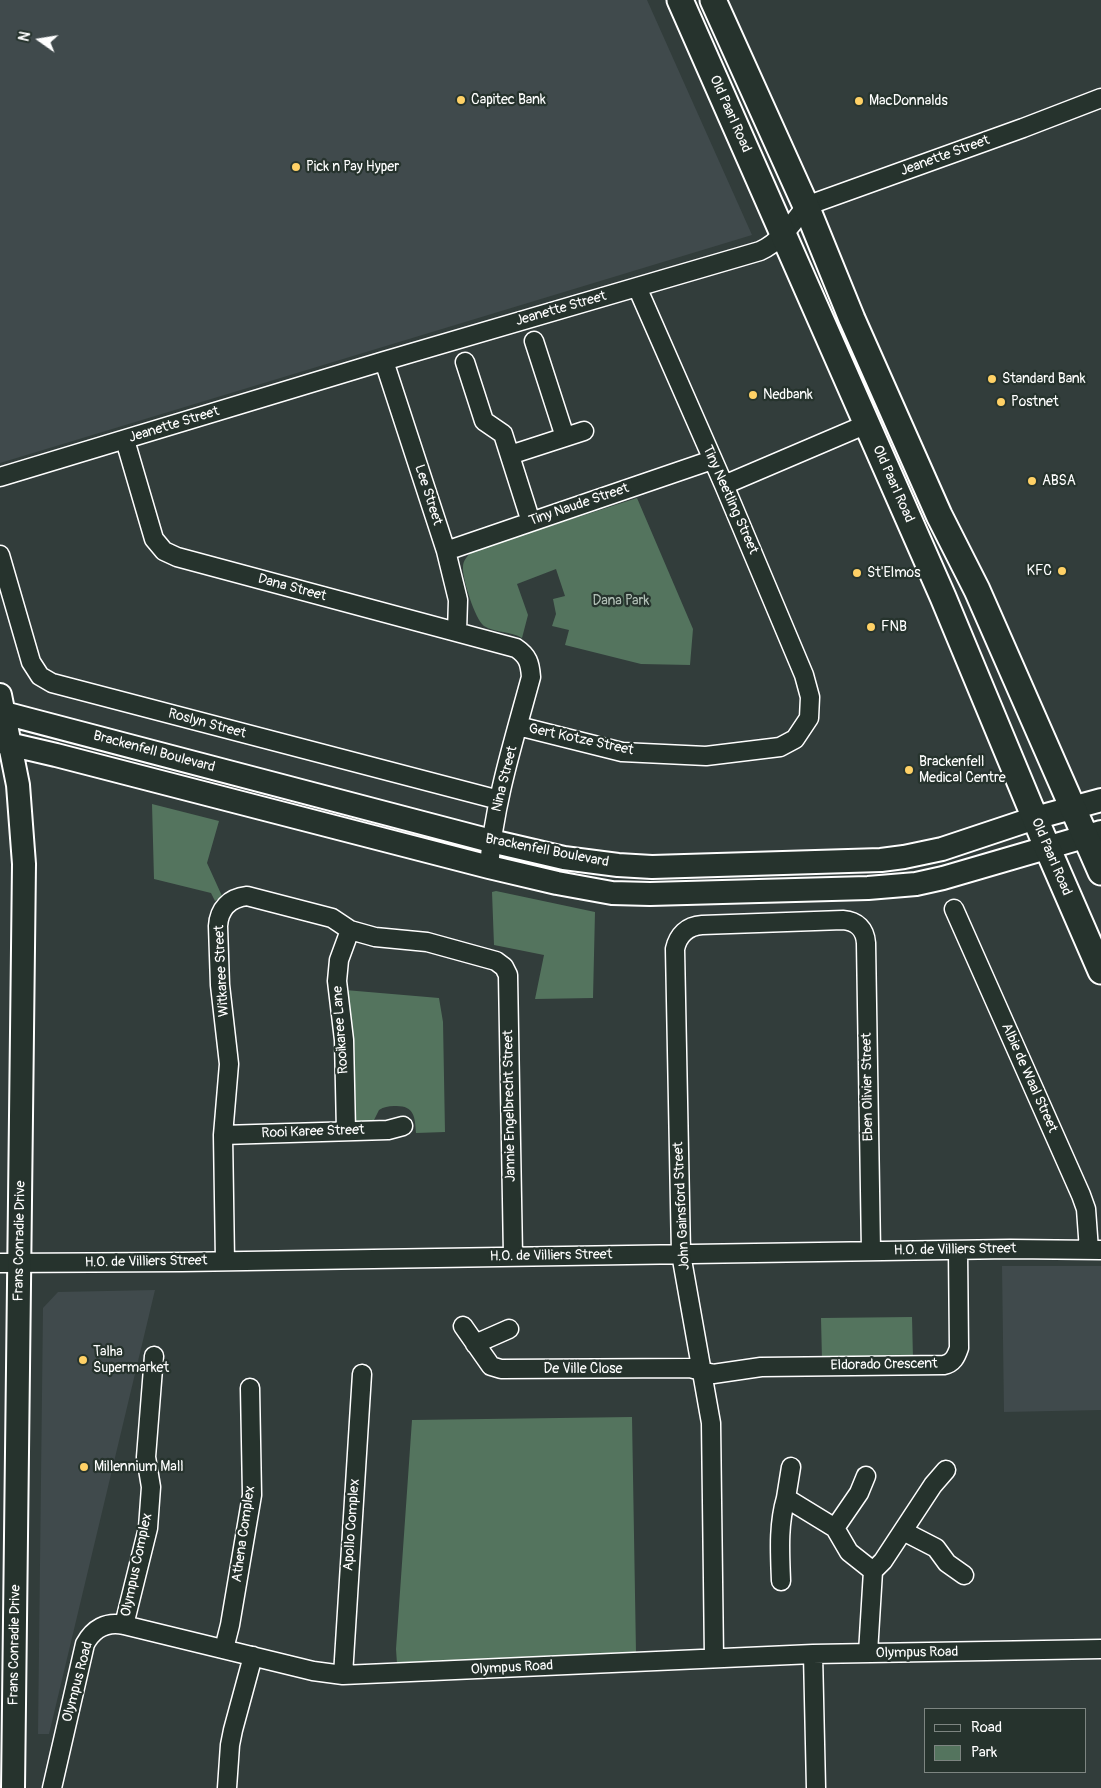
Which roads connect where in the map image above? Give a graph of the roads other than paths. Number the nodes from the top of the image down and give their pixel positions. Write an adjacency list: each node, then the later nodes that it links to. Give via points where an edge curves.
1 (680, 0): 5 (main road, Old Paarl Road)
2 (713, 0): 4 (main road)
3 (1101, 98): 4 (street, Jeanette Street)
4 (806, 206): 5 (street, Jeanette Street); 29 (main road, via 852,319)
5 (783, 235): 6 (street, Jeanette Street, via 760,251); 10 (main road, Old Paarl Road)
6 (637, 286): 8 (street, Jeanette Street); 15 (street, Tiny Neetling Street)
7 (534, 341): 12 (street)
8 (384, 361): 13 (street, Jeanette Street); 19 (street, Lee Street)
9 (465, 362): 14 (street, via 484,421 503,434)
10 (867, 424): 17 (street); 30 (main road, Old Paarl Road)
11 (584, 431): 12 (street)
12 (565, 437): 14 (street)
13 (125, 440): 16 (street, Jeanette Street); 21 (street, Dana Street, via 154,539 164,551)
14 (510, 455): 18 (street)
15 (712, 460): 17 (street, Tiny Neetling Street); 18 (street, Tiny Naude Street)
16 (0, 477)
17 (724, 485): 24 (street, Tiny Neetling Street, via 804,675 810,697)
18 (532, 522): 19 (street, Tiny Naude Street)
19 (446, 551): 21 (street, Lee Street, via 458,600)
20 (0, 555): 27 (street, Roslyn Street, via 31,662 40,676 52,683)
21 (457, 632): 22 (street, Dana Street, via 516,648)
22 (530, 663): 25 (street, Nina Street, via 532,677)
23 (1, 706): 26 (street, Frans Conradie Drive); 32 (street, Brackenfell Boulevard)
24 (809, 718): 25 (street, Gert Kotze Street, via 796,739 780,747 706,756 622,752)
25 (518, 726): 27 (street, Nina Street)
26 (5, 743): 34 (street, Brackenfell Boulevard); 50 (street, Frans Conradie Drive, via 18,786 24,864)
27 (499, 800): 32 (street, Nina Street)
28 (1101, 800): 29 (street, Brackenfell Boulevard)
29 (1073, 808): 30 (street, Brackenfell Boulevard); 31 (main road)
30 (1035, 818): 32 (street, Brackenfell Boulevard, via 942,848 881,860 618,865 564,858); 33 (main road, Old Paarl Road)
31 (1094, 834): 33 (street, Brackenfell Boulevard); 35 (main road)
32 (491, 841): 34 (street, Nina Street)
33 (1046, 847): 34 (street, Brackenfell Boulevard, via 944,878 868,888 612,893 557,884); 40 (main road, Old Paarl Road)
34 (489, 867)
35 (1101, 872)
36 (954, 909): 45 (street, Albie de Waal Street, via 1081,1195)
37 (859, 926): 46 (street, Eben Olivier Street, via 866,936); 47 (street, John Gainsford Street, via 849,920 697,925 679,938 675,949)
38 (350, 930): 39 (street, Witkaree Street, via 375,937 427,942); 42 (street, Rooikaree Lane, via 337,971 344,1040); 43 (street, Witkaree Street, via 332,918 253,897 240,897 224,906 218,926 220,984 229,1064)
39 (496, 961): 48 (street, Jannie Engelbrecht Street, via 508,975)
40 (1101, 971)
41 (403, 1126): 42 (street, Rooi Karee Street, via 388,1130)
42 (346, 1131): 43 (street, Rooi Karee Street)
43 (223, 1135): 49 (street, Witkaree Street)
44 (958, 1250): 45 (street, H.O. de Villiers Street); 46 (street, H.O. de Villiers Street); 55 (street, Eldorado Crescent, via 959,1348 954,1360 948,1364 762,1367 713,1374)
45 (1095, 1250)
46 (871, 1251): 47 (street, H.O. de Villiers Street)
47 (681, 1254): 48 (street, H.O. de Villiers Street); 55 (street, John Gainsford Street)
48 (512, 1256): 49 (street, H.O. de Villiers Street)
49 (225, 1261): 50 (street, H.O. de Villiers Street)
50 (10, 1263): 75 (street, Frans Conradie Drive)
51 (462, 1326): 53 (street, De Ville Close)
52 (509, 1329): 53 (street)
53 (475, 1344): 55 (street, De Ville Close, via 492,1366 501,1369 690,1368)
54 (154, 1356): 67 (street, Olympus Complex, via 146,1457 151,1487 148,1528)
55 (702, 1371): 73 (street, John Gainsford Street, via 711,1422)
56 (362, 1374): 74 (street, Apollo Complex)
57 (250, 1388): 68 (street, Athena Complex, via 252,1495)
58 (791, 1467): 61 (street)
59 (946, 1470): 63 (street)
60 (866, 1476): 62 (street, via 859,1493)
61 (786, 1498): 62 (street); 66 (street, via 780,1529)
62 (835, 1528): 64 (street, via 849,1552)
63 (903, 1531): 64 (street); 65 (street, via 936,1548 947,1564)
64 (873, 1571): 71 (street)
65 (964, 1575)
66 (781, 1581)
67 (124, 1625): 68 (street, Olympus Road); 76 (street, Olympus Road, via 100,1628 85,1644)
68 (224, 1649): 72 (street, Olympus Road)
69 (1101, 1649): 71 (street, Olympus Road)
70 (813, 1654): 71 (street, Olympus Road); 73 (street, Olympus Road); 78 (street)
71 (868, 1654)
72 (253, 1656): 74 (street, Olympus Road); 77 (street, via 230,1745)
73 (714, 1658): 74 (street, Olympus Road)
74 (343, 1676)
75 (13, 1788)
76 (52, 1788)
77 (227, 1788)
78 (816, 1788)

